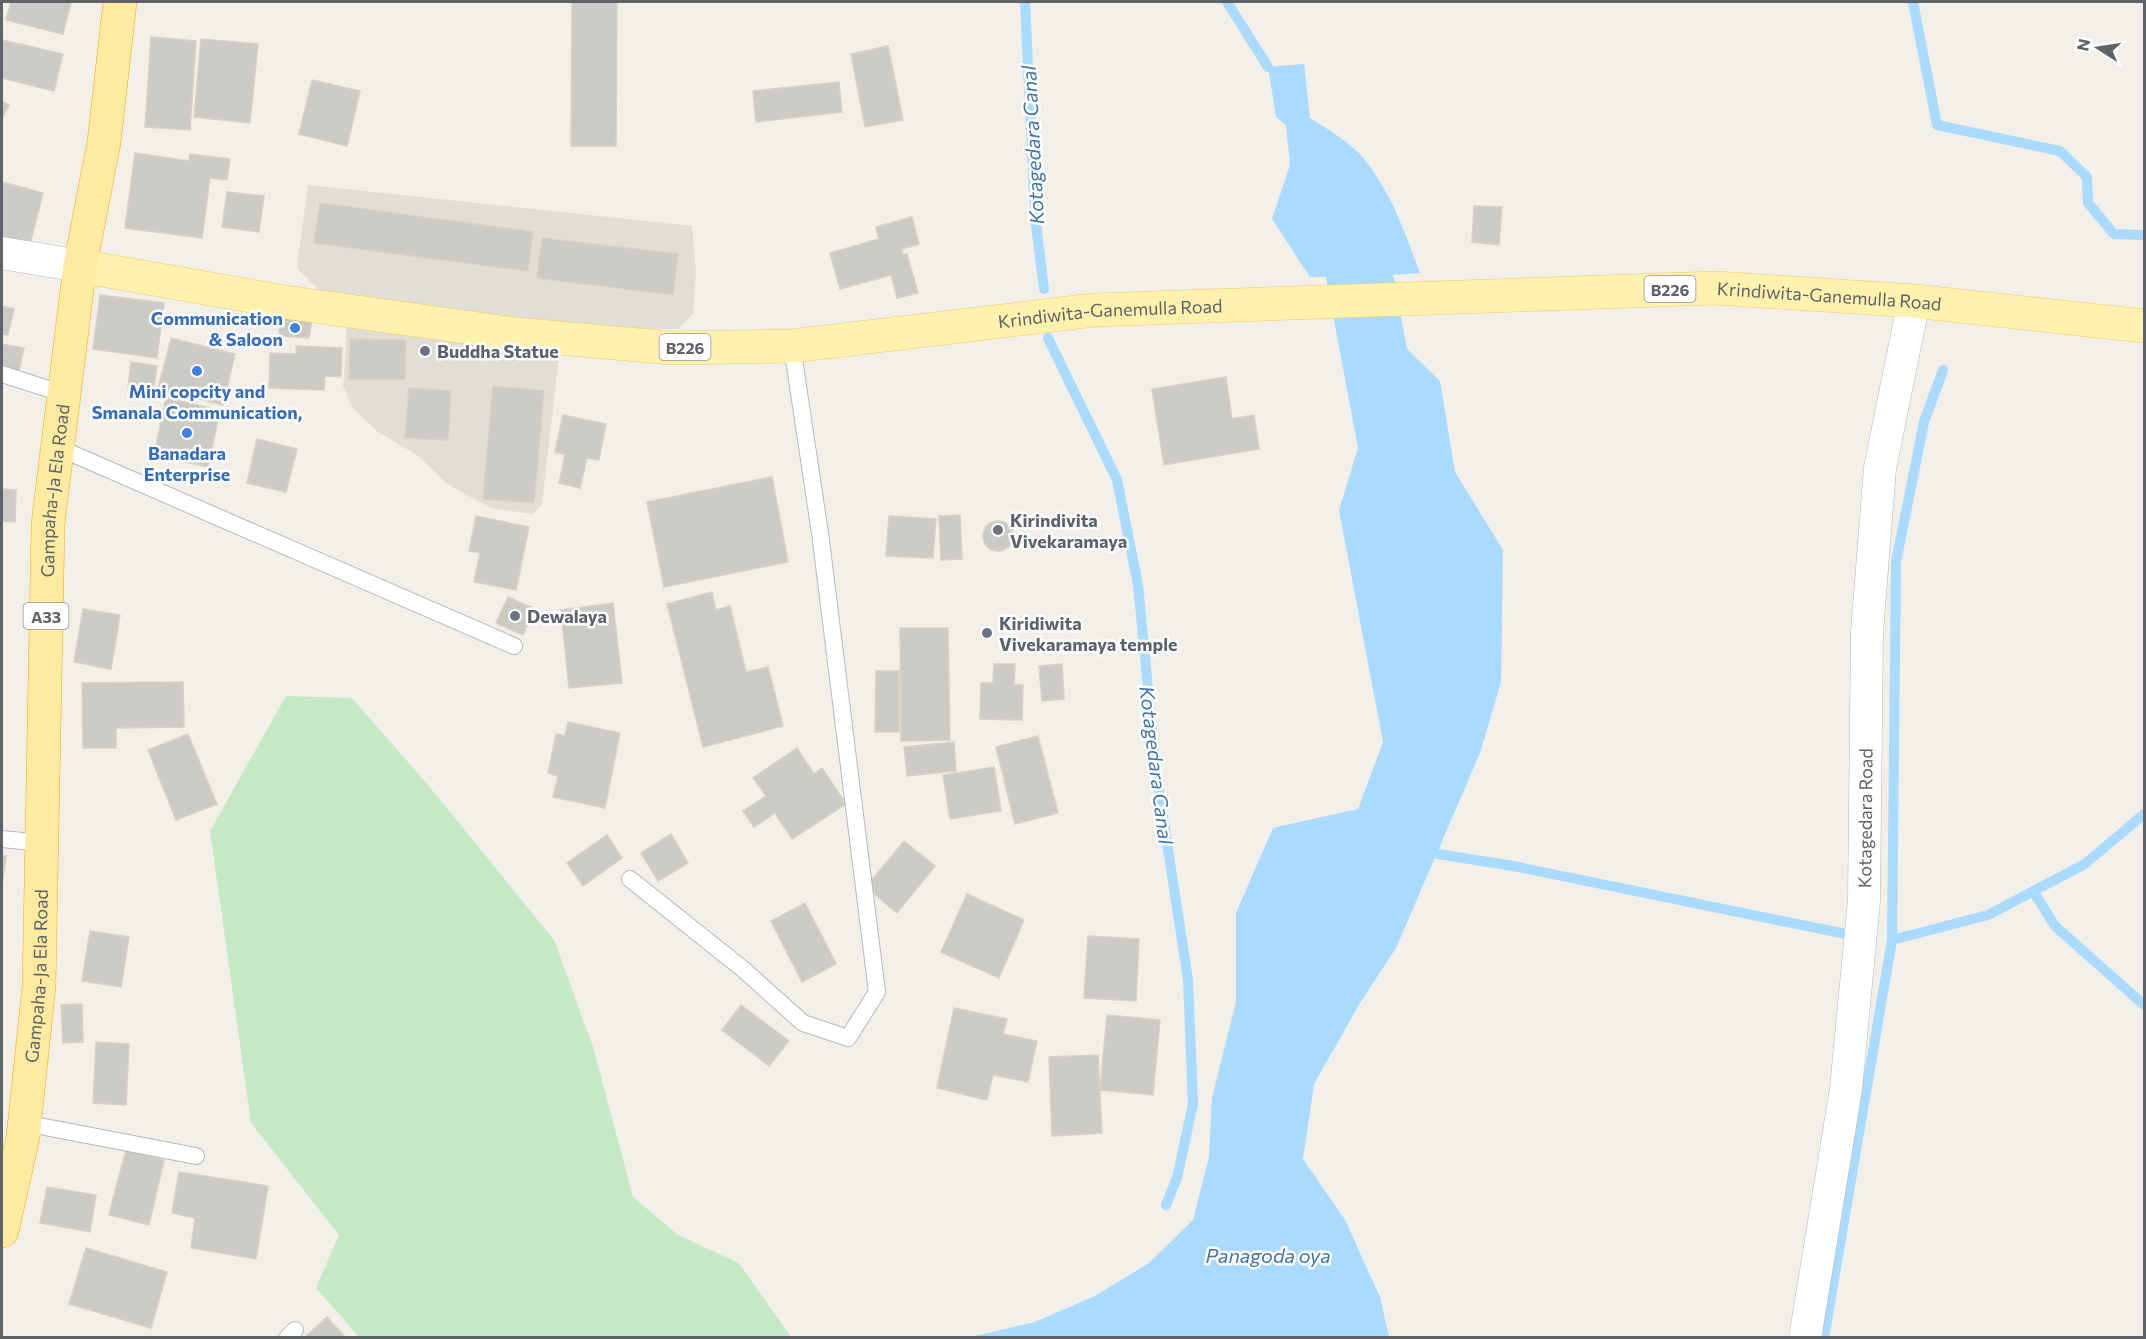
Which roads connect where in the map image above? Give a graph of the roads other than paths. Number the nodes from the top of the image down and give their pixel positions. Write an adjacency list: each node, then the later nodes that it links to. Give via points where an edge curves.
1 (120, 2): 3 (highway, Gampaha-Ja Ela Road / A33, via 104,142)
2 (2, 253): 3 (street)
3 (80, 266): 6 (main road, Krindiwita-Ganemulla Road / B226, via 514,334 672,348); 8 (highway, Gampaha-Ja Ela Road / A33)
4 (1914, 301): 5 (main road, Krindiwita-Ganemulla Road / B226); 6 (main road, Krindiwita-Ganemulla Road / B226, via 1716,288 1094,310); 17 (street, Kotagedara Road, via 1880,468 1867,632 1864,900 1846,1089)
5 (2145, 326)
6 (792, 346): 13 (lane, via 820,533 877,992 848,1038 803,1023)
7 (2, 374): 8 (lane)
8 (63, 394): 9 (highway, Gampaha-Ja Ela Road / A33)
9 (57, 447): 10 (lane); 12 (highway, Gampaha-Ja Ela Road / A33, via 48,524)
10 (514, 646)
11 (2, 839): 12 (lane)
12 (42, 843): 14 (highway, Gampaha-Ja Ela Road / A33, via 39,986)
13 (630, 879)
14 (24, 1123): 15 (lane); 16 (highway, Gampaha-Ja Ela Road / A33)
15 (196, 1156)
16 (2, 1232)
17 (1805, 1338)

